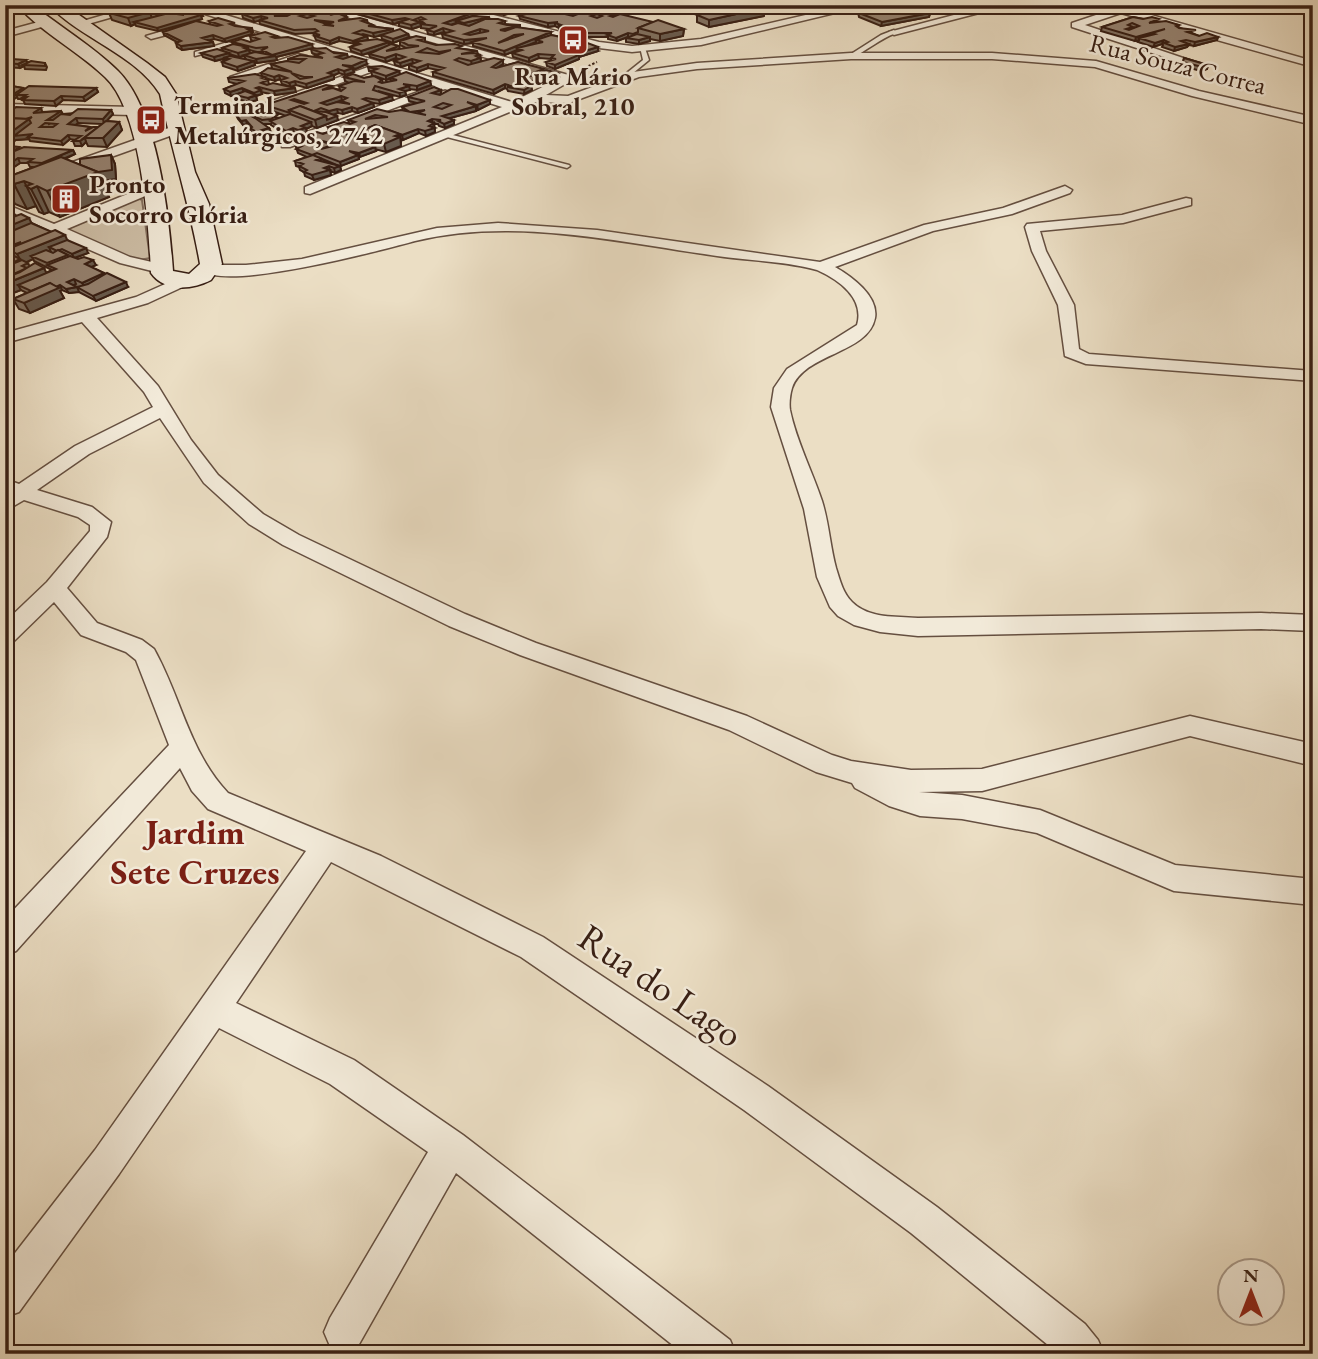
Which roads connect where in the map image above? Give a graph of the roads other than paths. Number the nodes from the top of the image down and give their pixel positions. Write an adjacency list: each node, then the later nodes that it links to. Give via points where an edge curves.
1 (24, 5): 16 (street)
2 (56, 5): 17 (street)
3 (150, 5): 17 (street)
4 (182, 5): 14 (street)
5 (310, 5): 38 (street, via 567,77)
6 (443, 5): 26 (street, via 599,45)
7 (580, 5): 15 (street)
8 (835, 5): 12 (street)
9 (863, 5): 12 (street)
10 (1005, 5): 20 (street)
11 (1105, 5): 13 (street)
12 (846, 9): 25 (street)
13 (1120, 10): 30 (street, via 1075,24); 31 (street)
14 (219, 17): 21 (street); 24 (street)
15 (631, 17)
16 (46, 23): 19 (street); 37 (street)
17 (81, 23): 35 (street)
18 (5, 24): 19 (street)
19 (24, 28): 23 (street)
20 (894, 32): 29 (lane)
21 (270, 33): 27 (street); 28 (street)
22 (694, 33): 25 (street)
23 (5, 34)
24 (151, 36)
25 (718, 38): 26 (street)
26 (642, 48): 33 (lane, via 646,60)
27 (324, 49): 32 (street); 34 (street)
28 (199, 54)
29 (851, 56): 33 (street, Rua Souza Correa, via 678,68); 43 (street, Rua Souza Correa, via 992,56 1086,63)
30 (1193, 63)
31 (1313, 64)
32 (382, 67): 36 (street); 41 (street)
33 (625, 77): 38 (street, Rua Souza Correa, via 569,100)
34 (236, 78)
35 (159, 80): 37 (street); 44 (street, via 168,94)
36 (446, 86): 39 (street); 47 (street)
37 (122, 87): 42 (street)
38 (533, 97): 39 (street)
39 (512, 106): 45 (street)
40 (5, 108): 42 (street)
41 (259, 109)
42 (133, 111): 46 (street)
43 (1313, 121)
44 (177, 129): 46 (street); 60 (street, via 199,204)
45 (445, 135): 50 (lane); 52 (street)
46 (143, 141): 49 (street); 51 (street)
47 (286, 144)
48 (74, 152): 49 (street)
49 (104, 155): 54 (street)
50 (567, 166)
51 (152, 188): 57 (street); 59 (street, via 159,215)
52 (310, 190)
53 (1065, 190): 58 (street, via 1007,211 929,228)
54 (5, 191)
55 (1186, 202): 66 (street, via 1123,219 1032,227 1038,251 1066,305 1071,352 1086,359)
56 (5, 208): 57 (street)
57 (53, 230): 59 (street, via 125,260)
58 (822, 267): 60 (street, via 555,231 484,228 442,231 274,267); 70 (street, via 864,302 866,326 793,371 779,392 780,407 813,508 830,583 836,600 848,611 869,622 918,627)
59 (160, 268): 61 (street, via 164,276)
60 (210, 270): 61 (street)
61 (183, 281): 62 (street, via 154,296)
62 (87, 317): 64 (street); 67 (street, via 134,367)
63 (14, 321): 64 (street)
64 (31, 331): 65 (street)
65 (5, 338)
66 (1313, 376)
67 (164, 409): 68 (street, via 73,455); 74 (street, via 211,479 256,519 291,540 457,620 738,723)
68 (11, 494): 69 (street, via 85,512 101,522 90,547)
69 (55, 588): 71 (street); 72 (street, Rua do Lago, via 89,629 146,655)
70 (1313, 622)
71 (5, 636)
72 (183, 748): 75 (street, Rua do Lago, via 201,783 218,800); 77 (street)
73 (1313, 755): 74 (street, via 1190,726 982,780 911,781)
74 (851, 772): 76 (street, via 920,804 1040,822 1174,878)
75 (326, 846): 78 (street); 82 (street, Rua do Lago, via 533,947 879,1187)
76 (1313, 892)
77 (5, 941)
78 (213, 1008): 79 (street, via 342,1072); 80 (street, via 107,1162)
79 (451, 1147): 81 (street); 83 (street)
80 (5, 1298)
81 (344, 1332)
82 (1078, 1346)
83 (716, 1354)

